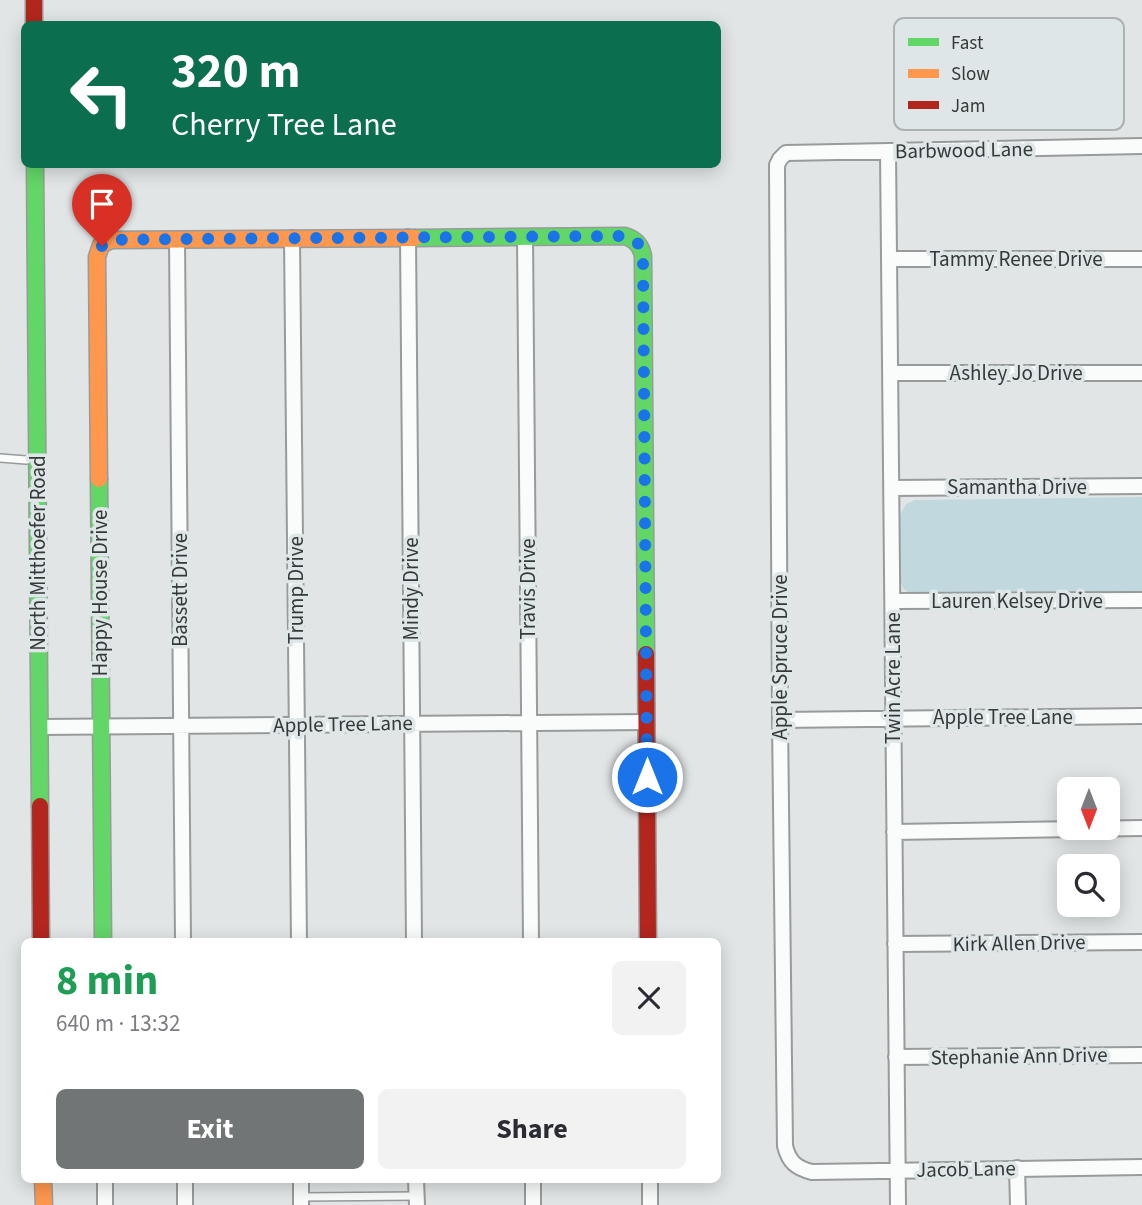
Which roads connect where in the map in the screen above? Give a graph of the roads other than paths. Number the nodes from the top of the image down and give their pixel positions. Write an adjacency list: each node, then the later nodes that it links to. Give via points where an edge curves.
1 (34, 0): 2 (street)
2 (34, 21)
3 (1142, 146): 4 (street, Barbwood Lane)
4 (888, 151): 5 (street, Barbwood Lane); 11 (street, Twin Acre Lane)
5 (786, 153): 23 (street, Apple Spruce Drive, via 777,165)
6 (35, 168): 15 (street, North Mitthoefer Road)
7 (408, 237): 8 (street); 9 (street); 25 (street, Mindy Drive)
8 (525, 237): 24 (street, via 625,236 641,247); 26 (street, Travis Drive)
9 (292, 238): 10 (street); 27 (street, Trump Drive)
10 (177, 239): 28 (street, Happy House Drive, via 111,240 97,257); 29 (street, Bassett Drive)
11 (890, 259): 12 (street, Tammy Renee Drive); 13 (street, Twin Acre Lane)
12 (1142, 259)
13 (891, 373): 14 (street, Ashley Jo Drive); 18 (street, Twin Acre Lane)
14 (1142, 373)
15 (38, 457): 16 (lane); 30 (street, North Mitthoefer Road)
16 (0, 458)
17 (1142, 486): 18 (street, Samantha Drive)
18 (892, 488): 20 (street, Twin Acre Lane)
19 (1142, 600): 20 (street, Lauren Kelsey Drive)
20 (893, 601): 22 (street, Twin Acre Lane)
21 (1142, 716): 22 (street, Apple Tree Lane)
22 (893, 718): 23 (street, Apple Tree Lane); 32 (street, Twin Acre Lane)
23 (780, 720): 44 (street, Apple Spruce Drive, via 785,1146)
24 (646, 722): 26 (street, Apple Tree Lane); 39 (street)
25 (412, 723): 26 (street, Apple Tree Lane); 27 (street, Apple Tree Lane); 37 (street, Mindy Drive)
26 (529, 723): 38 (street, Travis Drive)
27 (297, 725): 29 (street, Apple Tree Lane); 36 (street, Trump Drive)
28 (101, 726): 29 (street, Apple Tree Lane); 30 (street, Apple Tree Lane); 34 (street, Happy House Drive)
29 (181, 726): 35 (street, Bassett Drive)
30 (40, 727): 33 (street, North Mitthoefer Road)
31 (1142, 828): 32 (street)
32 (894, 832): 41 (street, Twin Acre Lane)
33 (41, 938)
34 (103, 938)
35 (183, 938)
36 (299, 938)
37 (414, 938)
38 (531, 938)
39 (648, 938)
40 (1142, 942): 41 (street, Kirk Allen Drive)
41 (895, 944): 43 (street, Twin Acre Lane)
42 (1142, 1055): 43 (street, Stephanie Ann Drive)
43 (896, 1057): 47 (street, Twin Acre Lane)
44 (793, 1163): 47 (street, Jacob Lane, via 809,1171)
45 (1142, 1167): 46 (street, Jacob Lane)
46 (1017, 1168): 47 (street, Jacob Lane); 62 (street)
47 (897, 1170): 61 (street, Twin Acre Lane)
48 (43, 1183): 56 (street)
49 (105, 1183): 57 (street)
50 (185, 1183): 58 (street)
51 (301, 1183): 55 (street)
52 (533, 1183): 59 (street)
53 (650, 1183): 60 (street)
54 (417, 1200): 55 (lane)
55 (301, 1201)
56 (44, 1205)
57 (105, 1205)
58 (186, 1205)
59 (533, 1205)
60 (650, 1205)
61 (898, 1205)
62 (1018, 1205)

